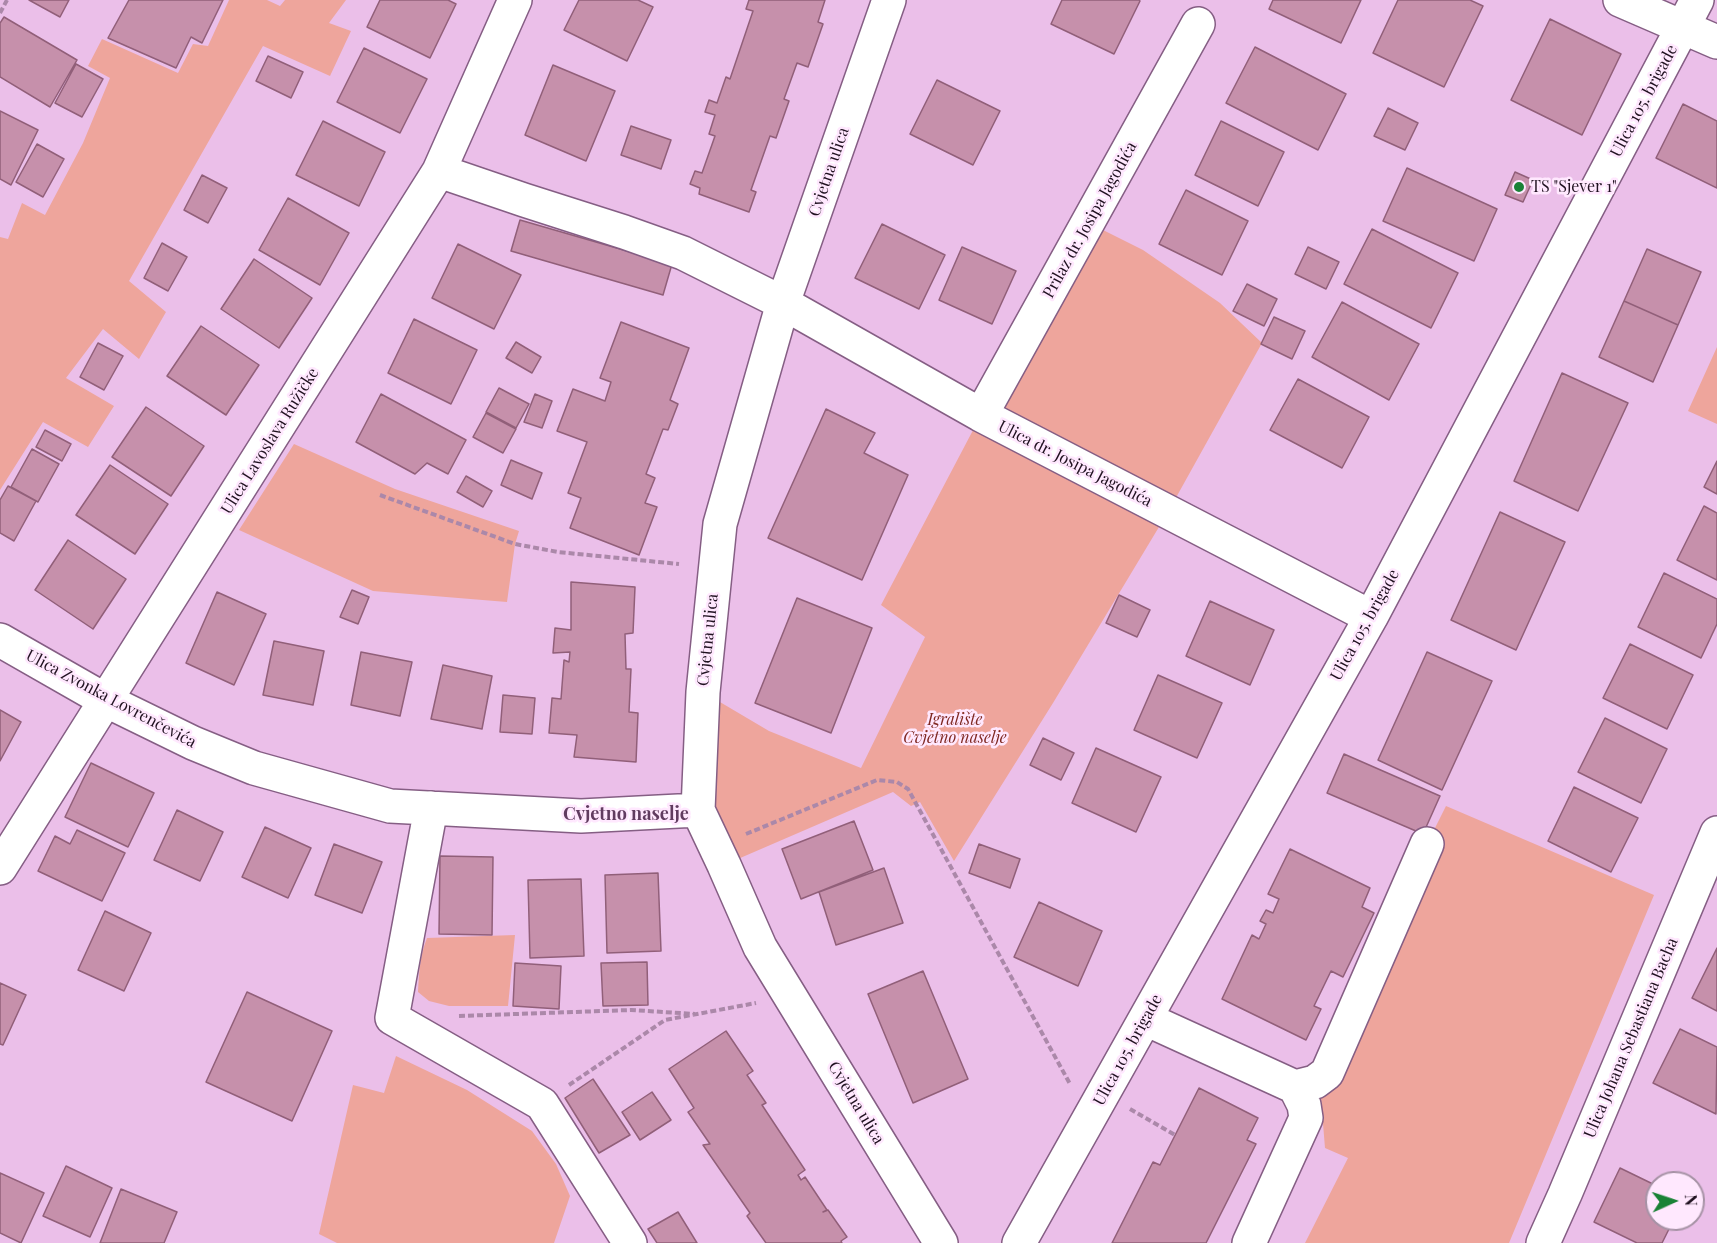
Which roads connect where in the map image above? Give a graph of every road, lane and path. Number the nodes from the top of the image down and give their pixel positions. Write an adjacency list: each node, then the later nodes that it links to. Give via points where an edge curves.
1 (7, 0): 5 (path)
2 (515, 0): 9 (street, Ulica Lavoslava Ružičke)
3 (889, 0): 10 (street, Cvjetna ulica)
4 (1620, 0): 6 (street)
5 (0, 13)
6 (1690, 14): 8 (street); 14 (street, Ulica 105. brigade)
7 (1198, 24): 11 (street, Prilaz dr. Josipa Jagodića)
8 (1717, 42)
9 (439, 171): 10 (street, Ulica dr. Josipa Jagodića, via 683,253); 16 (street, Ulica Lavoslava Ružičke)
10 (783, 303): 11 (street, Ulica dr. Josipa Jagodića); 18 (street, Cvjetna ulica, via 720,524 704,684)
11 (981, 415): 14 (street, Ulica dr. Josipa Jagodića)
12 (380, 495): 13 (path, via 515,544)
13 (679, 564)
14 (1371, 617): 26 (street, Ulica 105. brigade)
15 (0, 640): 16 (street, Ulica Zvonka Lovrenčevića)
16 (105, 700): 17 (street, Ulica Zvonka Lovrenčevića, via 255,768 390,806); 22 (street, Ulica Lavoslava Ružičke)
17 (431, 808): 18 (street, Ulica Zvonka Lovrenčevića, via 581,816); 29 (street, via 392,1018)
18 (698, 810): 21 (street, Cvjetna ulica)
19 (1717, 833): 35 (street, Ulica Johana Sebastiana Bacha)
20 (1427, 844): 27 (street, via 1327,1072 1315,1082)
21 (715, 847): 23 (street, Cvjetna ulica, via 760,947); 28 (path, via 877,780 897,782 908,789 1072,1087)
22 (0, 868)
23 (790, 996): 24 (path); 32 (street, Cvjetna ulica)
24 (695, 1014): 25 (path, via 631,1010); 29 (path, via 665,1020)
25 (452, 1016)
26 (1146, 1019): 27 (street); 28 (street, Ulica 105. brigade)
27 (1295, 1087): 34 (street, via 1306,1118)
28 (1098, 1103): 30 (path); 33 (street, Ulica 105. brigade)
29 (542, 1104): 31 (street)
30 (1175, 1135)
31 (630, 1243)
32 (941, 1243)
33 (1019, 1243)
34 (1249, 1243)
35 (1543, 1243)

